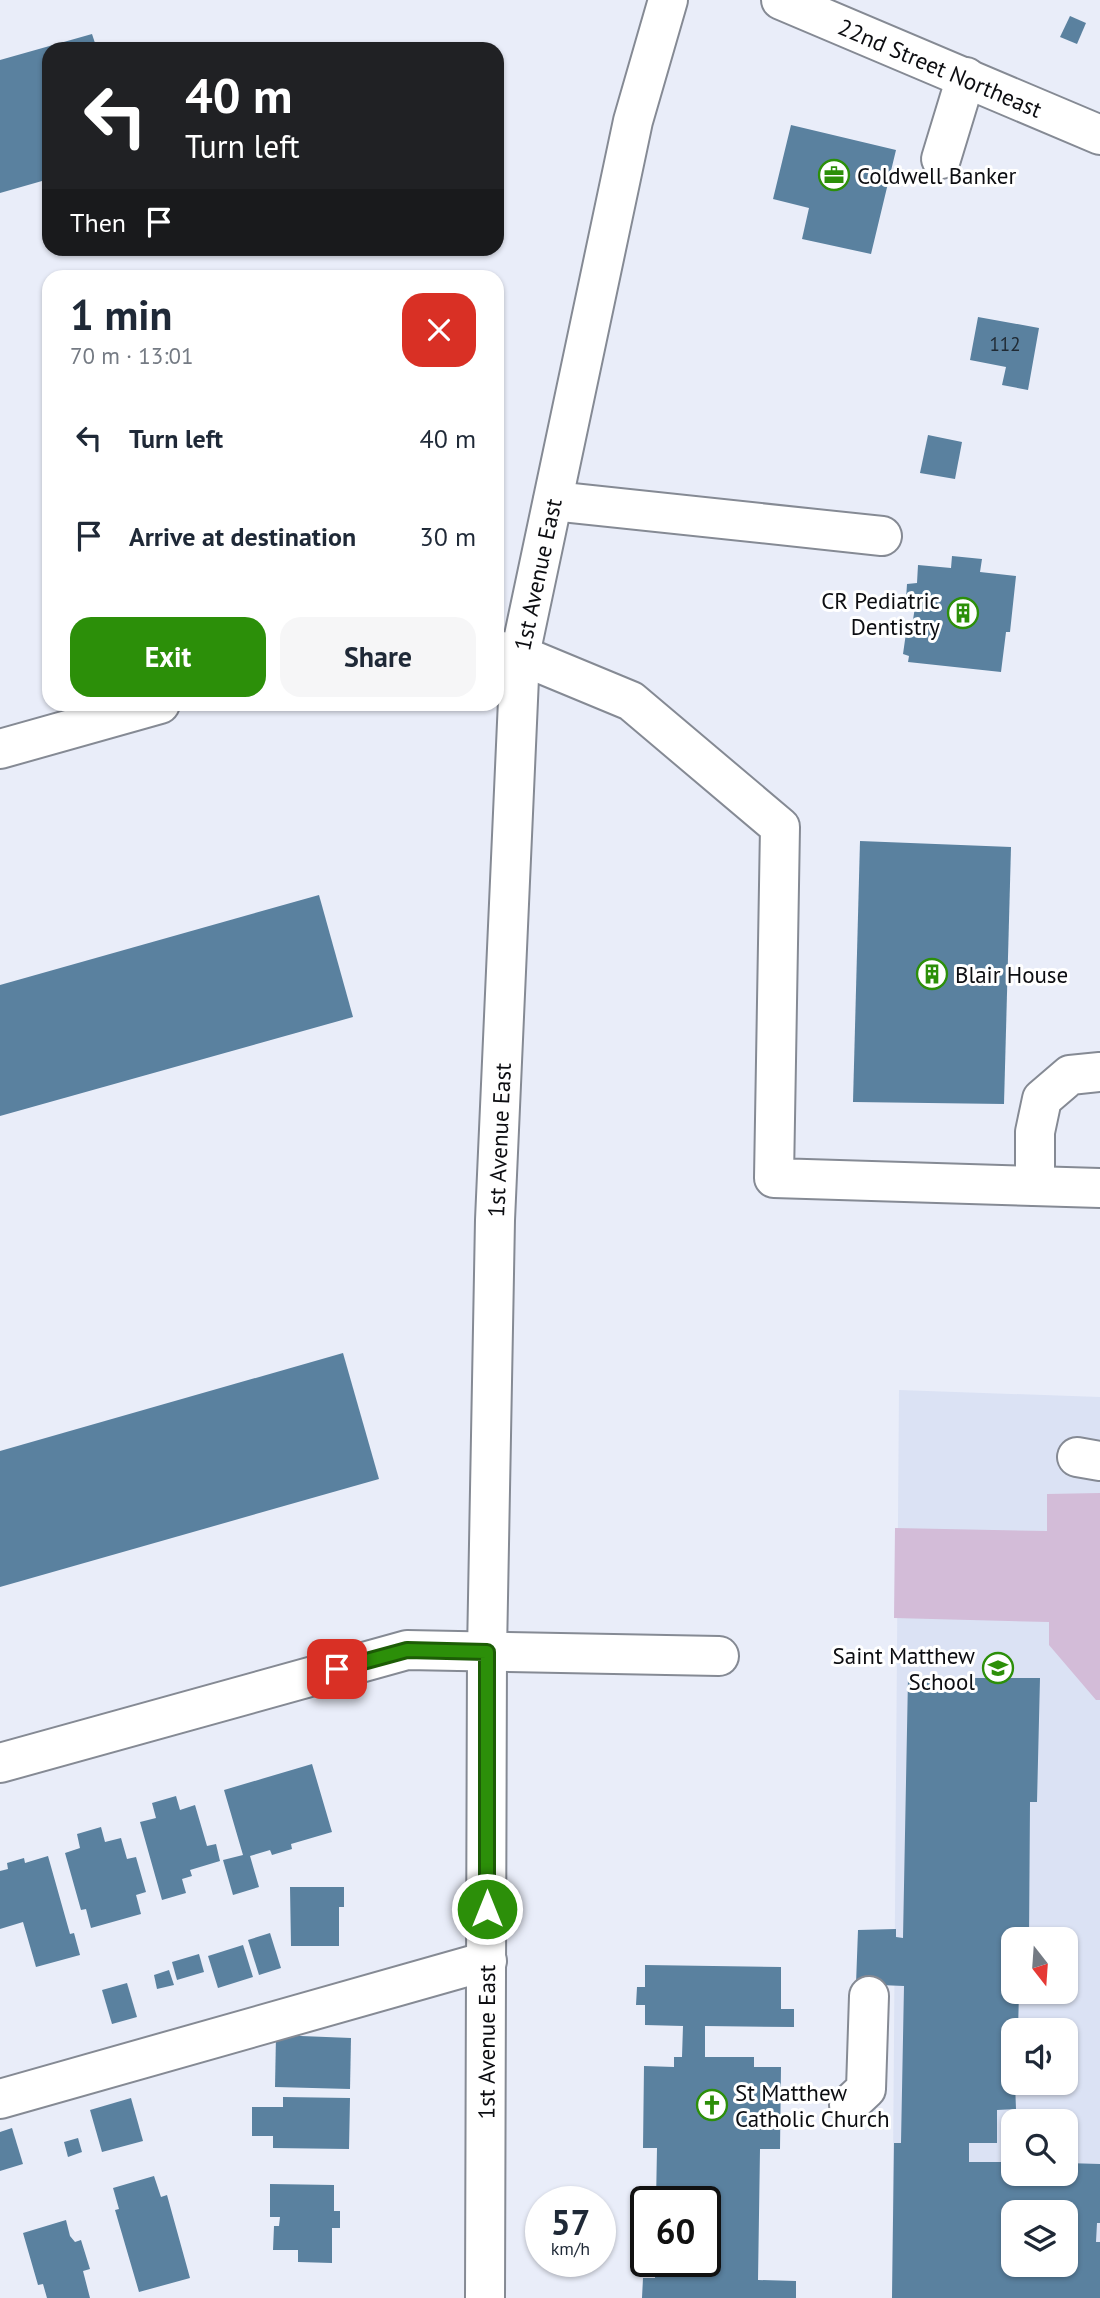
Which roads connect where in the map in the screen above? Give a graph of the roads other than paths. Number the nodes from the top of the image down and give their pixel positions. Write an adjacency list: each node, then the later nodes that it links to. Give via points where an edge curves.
1 (781, 0): 3 (main road, 22nd Street Northeast)
2 (658, 9): 6 (main road, 1st Avenue East)
3 (965, 77): 4 (main road, 22nd Street Northeast); 5 (main road)
4 (1100, 135)
5 (941, 159)
6 (552, 501): 7 (main road); 8 (main road, 1st Avenue East)
7 (882, 536)
8 (508, 652): 12 (main road, via 631,701 780,827 774,1178); 14 (main road, 1st Avenue East)
9 (135, 711): 10 (main road)
10 (0, 749)
11 (1100, 1073): 12 (main road, via 1070,1075 1042,1099 1035,1132)
12 (1035, 1186): 13 (main road)
13 (1100, 1188)
14 (487, 1652): 15 (main road); 16 (main road, via 407,1650); 17 (main road, 1st Avenue East)
15 (719, 1656)
16 (0, 1763)
17 (487, 1961): 19 (main road); 21 (main road, 1st Avenue East)
18 (869, 1996): 20 (main road, via 866,2089)
19 (0, 2099)
20 (849, 2105)
21 (485, 2298)

